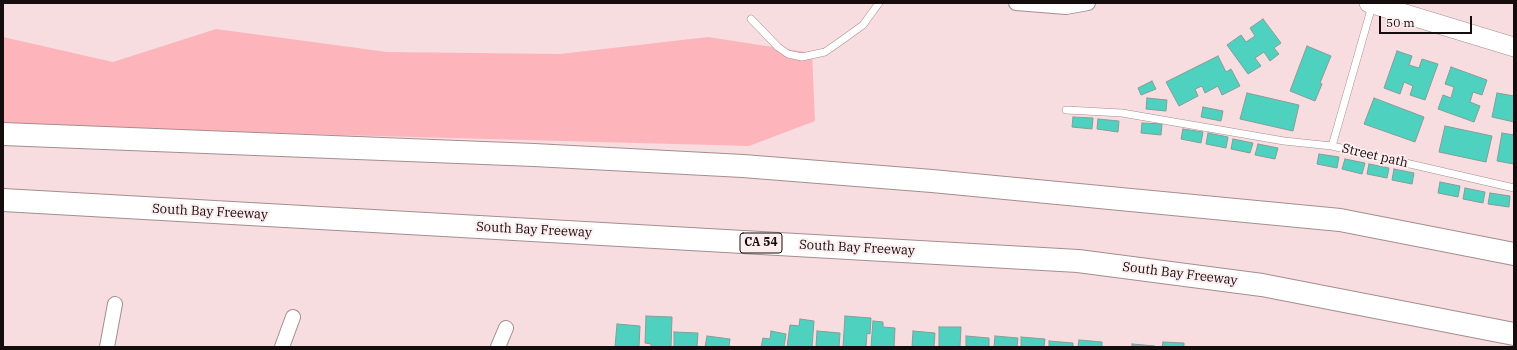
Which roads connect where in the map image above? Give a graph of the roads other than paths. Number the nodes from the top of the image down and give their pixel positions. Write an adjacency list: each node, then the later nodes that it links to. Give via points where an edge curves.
1 (879, 3): 5 (lane, via 863,25 845,38 825,52 802,57 788,54 778,47)
2 (1016, 3): 3 (street, via 1066,7)
3 (1088, 3)
4 (1371, 4): 6 (street); 9 (lane, Street path)
5 (751, 19)
6 (1514, 47)
7 (1066, 110): 9 (lane, via 1122,112 1284,141)
8 (3, 134): 12 (highway, via 743,166 932,181 1340,220)
9 (1332, 146): 10 (lane, Street path)
10 (1514, 188)
11 (3, 200): 16 (highway, South Bay Freeway / CA 54, via 1078,261 1262,284)
12 (1513, 254)
13 (115, 304): 17 (street)
14 (293, 317): 18 (street)
15 (506, 328): 19 (street)
16 (1514, 334)
17 (107, 347)
18 (282, 347)
19 (498, 347)

